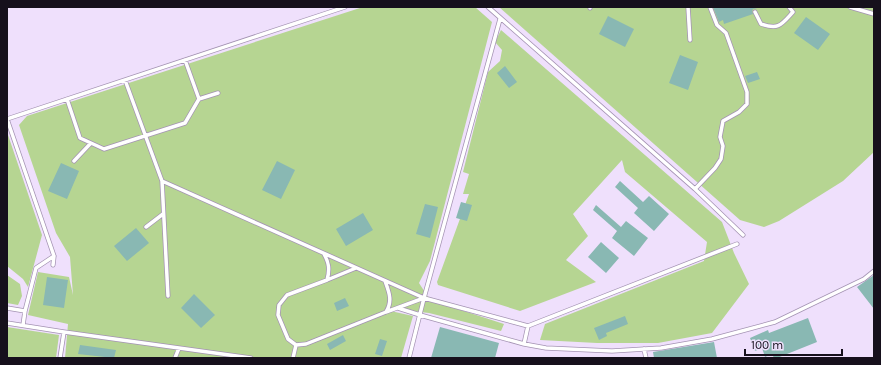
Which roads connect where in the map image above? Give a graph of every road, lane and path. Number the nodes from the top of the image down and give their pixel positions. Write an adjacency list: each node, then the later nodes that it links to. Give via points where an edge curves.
1 (345, 7): 11 (lane)
2 (488, 7): 9 (lane)
3 (688, 7): 10 (lane)
4 (710, 7): 21 (lane, via 717,25 726,33 747,92 746,104 739,112 723,121 720,137 723,146 721,159)
5 (789, 7): 7 (lane, via 792,12 781,25 771,28 761,24)
6 (850, 7): 8 (lane)
7 (755, 12)
8 (874, 14)
9 (500, 18): 21 (lane); 34 (lane)
10 (690, 40)
11 (185, 60): 12 (lane); 15 (lane)
12 (126, 80): 14 (lane); 17 (lane)
13 (218, 94): 15 (lane)
14 (67, 99): 16 (lane); 18 (lane, via 80,138)
15 (199, 99): 17 (lane, via 184,123)
16 (7, 119): 27 (lane)
17 (145, 136): 18 (lane, via 104,149); 20 (lane)
18 (90, 144): 19 (lane)
19 (74, 161)
20 (162, 181): 22 (lane); 26 (lane)
21 (695, 189): 24 (lane)
22 (163, 214): 23 (lane); 33 (lane)
23 (146, 228)
24 (743, 235)
25 (737, 244): 42 (lane)
26 (324, 254): 29 (lane); 31 (lane, via 330,271)
27 (54, 256): 28 (lane); 37 (lane, via 36,268)
28 (53, 265)
29 (356, 268): 31 (lane); 32 (lane)
30 (874, 271): 47 (lane, via 864,279 775,322 712,338 660,348)
31 (327, 280): 45 (lane, via 287,295 279,305 278,315 288,338)
32 (385, 281): 34 (lane); 38 (lane, via 390,298 390,306)
33 (168, 296)
34 (424, 298): 36 (lane); 39 (lane); 42 (lane)
35 (7, 308): 37 (lane)
36 (398, 308): 38 (lane); 39 (lane)
37 (25, 311): 41 (lane)
38 (386, 312): 45 (lane)
39 (420, 315): 44 (lane); 52 (lane)
40 (7, 323): 41 (lane)
41 (23, 325): 43 (lane)
42 (528, 326): 44 (lane)
43 (64, 332): 46 (lane); 48 (lane)
44 (524, 344): 47 (lane, via 612,351)
45 (296, 346): 51 (lane)
46 (180, 348): 49 (lane); 50 (lane)
47 (644, 348): 53 (lane)
48 (60, 358)
49 (175, 358)
50 (251, 358)
51 (293, 358)
52 (409, 358)
53 (646, 358)

